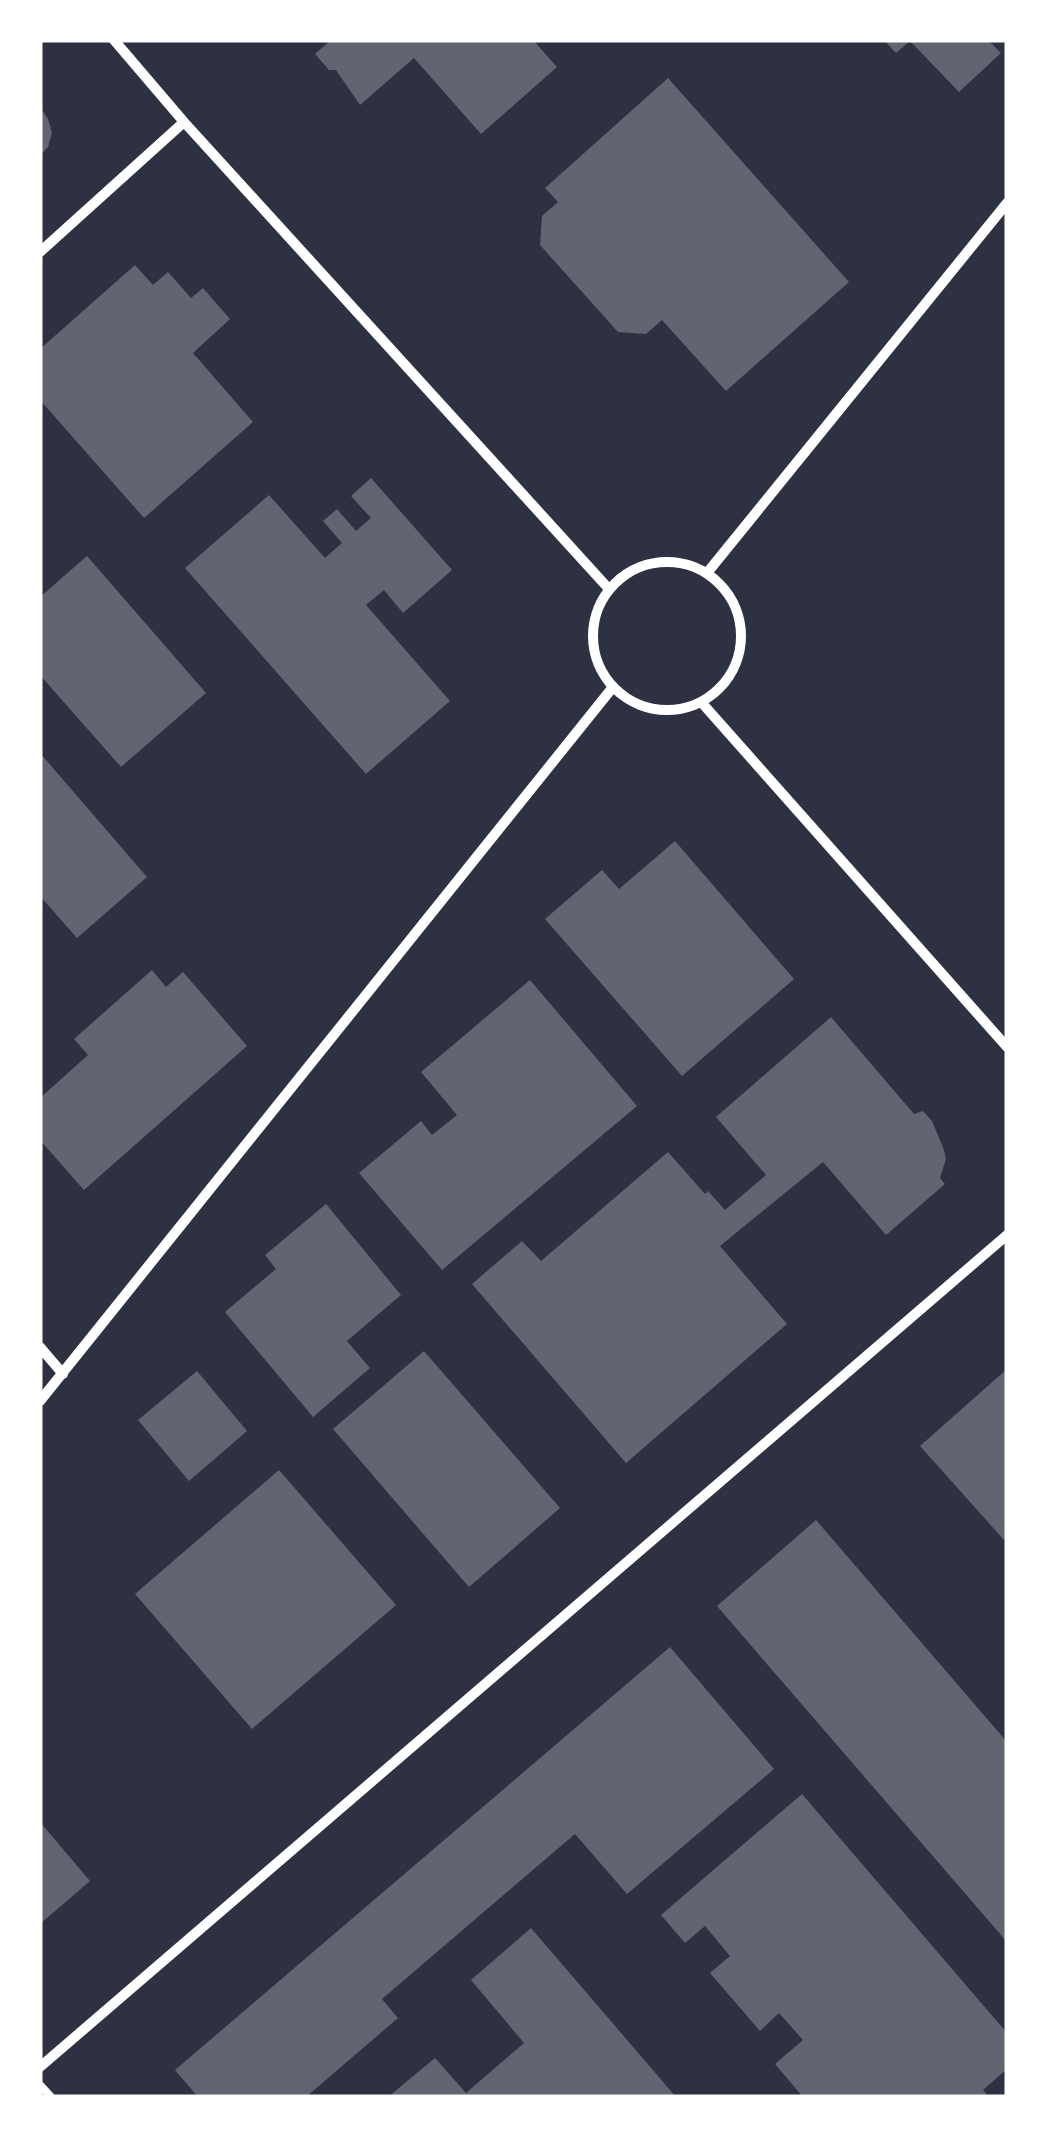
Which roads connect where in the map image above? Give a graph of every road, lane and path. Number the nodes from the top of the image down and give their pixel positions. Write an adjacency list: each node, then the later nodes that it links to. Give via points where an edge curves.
1 (114, 40): 2 (street)
2 (184, 122): 4 (street); 6 (street)
3 (1007, 202): 5 (street)
4 (40, 252)
5 (707, 572): 6 (street, via 666,561 644,565); 8 (street, via 736,606 742,628 733,671)
6 (609, 590): 7 (street, via 593,628 600,670)
7 (613, 688): 8 (street, via 654,710); 12 (street)
8 (702, 703): 9 (street)
9 (1007, 1047)
10 (1007, 1235): 14 (street)
11 (40, 1346): 12 (street)
12 (64, 1374): 13 (street)
13 (40, 1401)
14 (40, 2067)
15 (40, 2084): 16 (lane)
16 (51, 2097)

